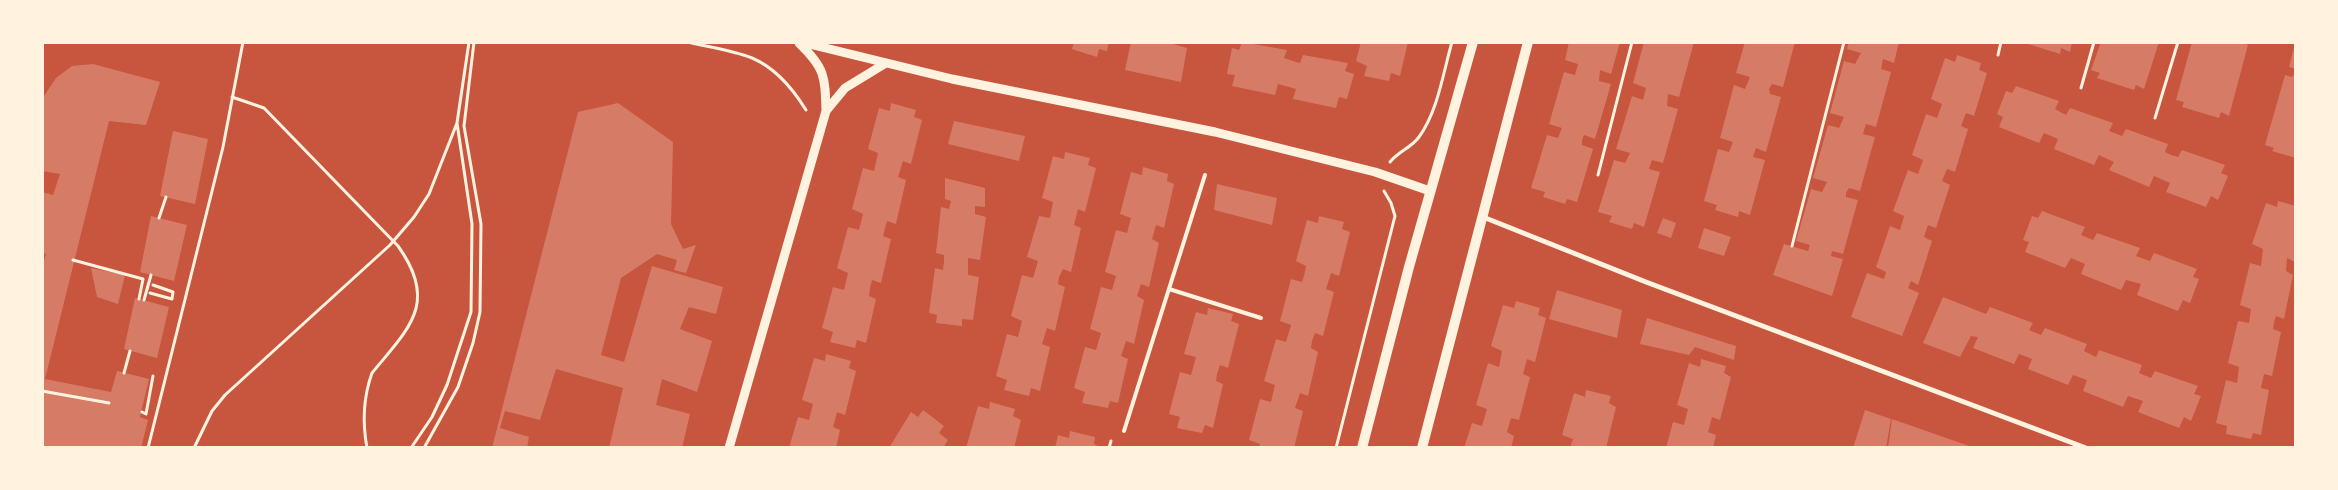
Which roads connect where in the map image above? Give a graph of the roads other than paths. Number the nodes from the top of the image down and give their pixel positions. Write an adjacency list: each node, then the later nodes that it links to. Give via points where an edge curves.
1 (800, 42): 4 (street); 5 (street, via 816,60 826,79)
2 (1473, 42): 7 (main road)
3 (1528, 42): 8 (main road)
4 (886, 63): 5 (street, via 845,88); 7 (street, via 1193,127)
5 (826, 111): 12 (street)
6 (1205, 175): 9 (lane)
7 (1430, 190): 13 (main road)
8 (1483, 217): 14 (main road); 15 (street)
9 (1169, 289): 10 (lane); 11 (lane)
10 (1261, 318)
11 (1124, 431)
12 (729, 448)
13 (1362, 448)
14 (1422, 448)
15 (2086, 448)

